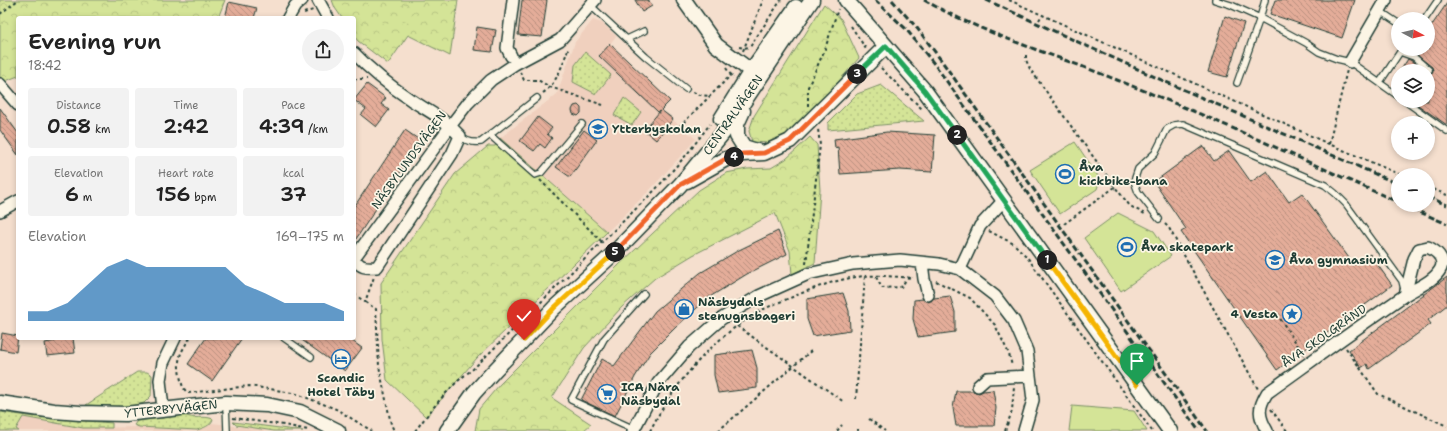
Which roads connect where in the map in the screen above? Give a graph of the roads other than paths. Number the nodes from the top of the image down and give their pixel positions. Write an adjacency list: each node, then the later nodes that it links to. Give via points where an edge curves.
1 (302, 0): 15 (street)
2 (318, 0): 16 (street)
3 (513, 0): 23 (street, via 506,48)
4 (684, 0): 28 (street, via 716,45)
5 (801, 0): 28 (street, CENTRALVÄGEN)
6 (812, 0): 28 (street, CENTRALVÄGEN)
7 (1215, 0): 17 (lane)
8 (1265, 0): 17 (lane)
9 (1386, 0): 13 (street)
10 (1438, 0): 14 (lane)
11 (592, 2): 20 (lane); 23 (street, NÄSBYLUNDSVÄGEN, via 560,40)
12 (843, 3): 21 (street)
13 (1380, 11): 18 (lane); 24 (street)
14 (1429, 12)
15 (289, 16)
16 (327, 16)
17 (1260, 18): 24 (lane, via 1319,52); 30 (lane)
18 (1391, 18)
19 (644, 31): 20 (lane)
20 (627, 39): 32 (lane)
21 (886, 46): 42 (street, via 790,141); 44 (street, via 925,91)
22 (356, 55): 38 (street, via 379,77)
23 (513, 60): 38 (street, NÄSBYLUNDSVÄGEN, via 468,103)
24 (1350, 62): 29 (lane)
25 (1392, 64): 26 (lane, via 1400,52 1414,57)
26 (1422, 64)
27 (1391, 66): 29 (lane)
28 (754, 75): 42 (street, via 737,124 737,136 744,147); 43 (street, CENTRALVÄGEN, via 723,133); 66 (street, CENTRALVÄGEN, via 675,181 486,367)
29 (1380, 82): 33 (lane)
30 (1236, 83)
31 (0, 84): 35 (street)
32 (686, 89)
33 (1391, 91)
34 (537, 98): 40 (lane)
35 (16, 103)
36 (1415, 108): 39 (lane)
37 (582, 124): 40 (lane, via 541,173 535,175)
38 (450, 125): 41 (street); 48 (street, NÄSBYLUNDSVÄGEN)
39 (1447, 131)
40 (490, 135): 41 (lane, via 481,142 474,143)
41 (460, 136): 49 (street, NÄSBYLUNDSVÄGEN, via 452,154 377,267 365,268)
42 (764, 153): 43 (street, via 742,154 726,159)
43 (680, 185): 67 (street, CENTRALVÄGEN, via 613,254 554,308 493,372 474,393)
44 (1004, 200): 51 (street, via 980,226); 69 (street)
45 (16, 201): 46 (street)
46 (0, 211)
47 (1159, 219): 54 (lane, via 1138,192 1134,181 1138,169 1155,153 1167,129 1183,124 1325,185 1336,193 1402,281)
48 (356, 255)
49 (356, 261)
50 (922, 263): 51 (street); 53 (street); 63 (street, via 900,260 853,264 808,274 760,296 721,319 689,347 658,383)
51 (960, 269): 58 (street, via 996,296 1014,321 1027,351)
52 (644, 294): 63 (lane, via 604,339 571,400)
53 (928, 295)
54 (1405, 295): 70 (street, ÅVA SKOLGRÄND, via 1267,393 1260,410 1261,420)
55 (174, 340): 61 (street, via 163,363 160,380)
56 (287, 340): 57 (lane)
57 (311, 357)
58 (1030, 376): 59 (street, via 987,378); 68 (street, via 1033,400)
59 (978, 386)
60 (0, 403): 61 (street, YTTERBYVÄGEN, via 80,414 125,414)
61 (163, 409): 62 (street, YTTERBYVÄGEN)
62 (226, 410): 64 (lane); 65 (street, YTTERBYVÄGEN, via 268,405 300,412)
63 (633, 430)
64 (227, 431)
65 (338, 431)
66 (437, 431)
67 (448, 431)
68 (1024, 431)
69 (1170, 431)
70 (1267, 431)

